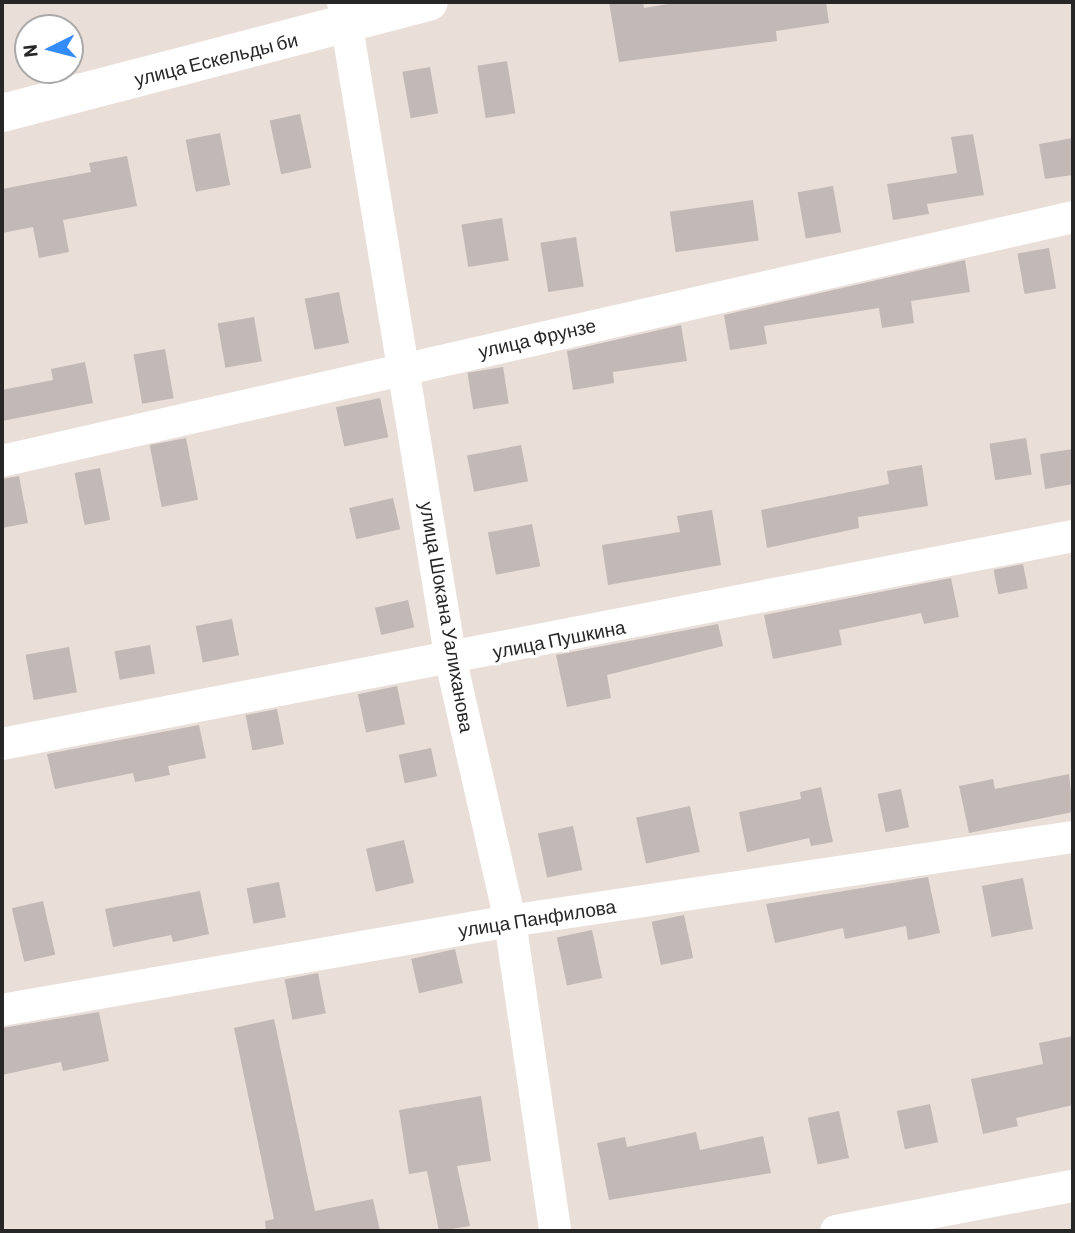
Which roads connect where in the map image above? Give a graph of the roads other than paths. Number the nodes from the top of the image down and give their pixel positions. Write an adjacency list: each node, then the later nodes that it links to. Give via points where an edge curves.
1 (429, 2): 2 (street, улица Ескельды би)
2 (345, 13): 3 (street, улица Ескельды би); 5 (street, улица Шокана Уалиханова)
3 (2, 113)
4 (1073, 217): 5 (street, улица Фрунзе)
5 (404, 368): 6 (street, улица Фрунзе); 8 (street, улица Шокана Уалиханова)
6 (2, 461)
7 (1073, 536): 8 (street, улица Пушкина)
8 (451, 661): 9 (street, улица Пушкина); 11 (street, улица Шокана Уалиханова)
9 (2, 744)
10 (1073, 836): 11 (street, улица Панфилова)
11 (510, 921): 12 (street, улица Панфилова); 14 (street, улица Шокана Уалиханова)
12 (2, 1010)
13 (1073, 1186): 15 (street)
14 (555, 1231)
15 (836, 1231)

